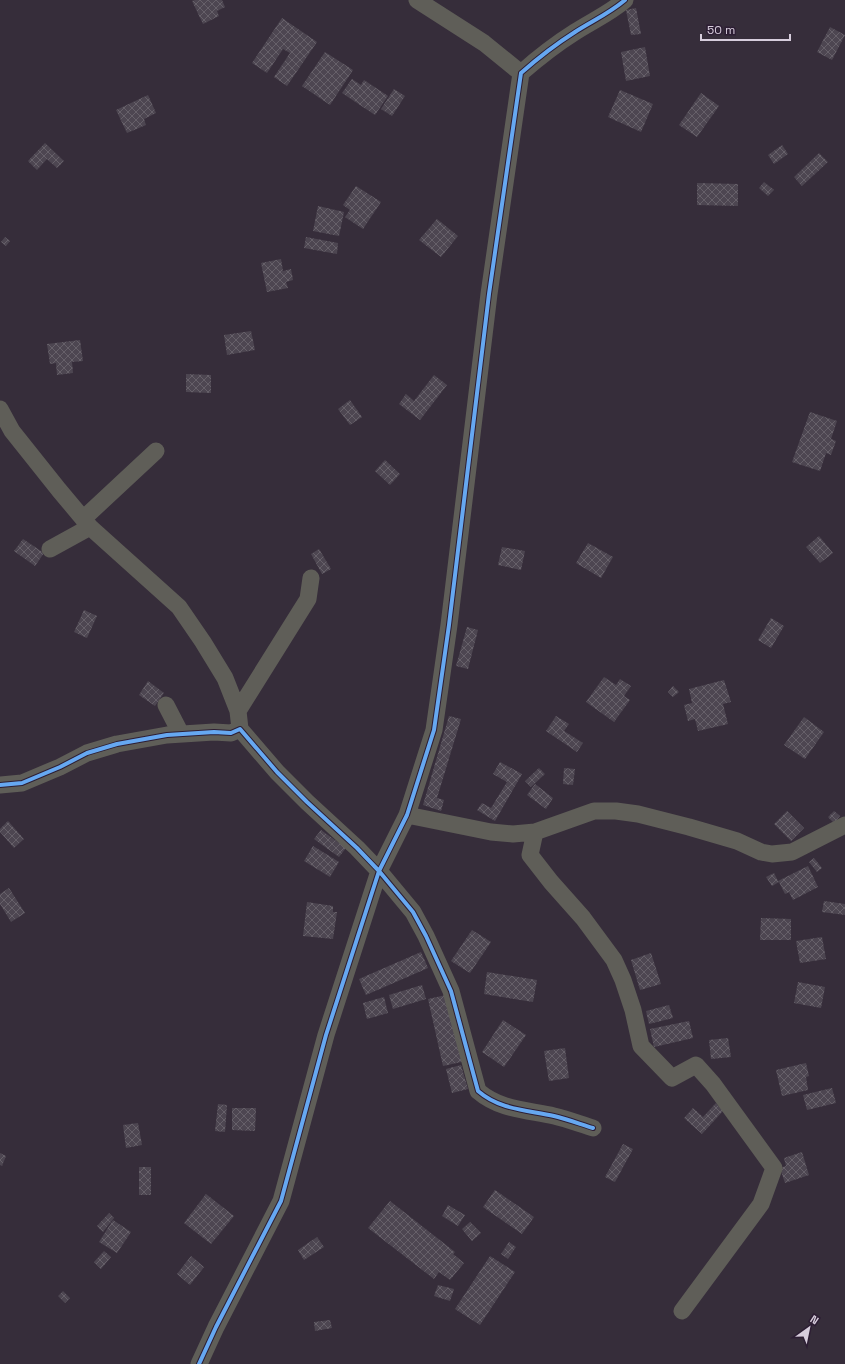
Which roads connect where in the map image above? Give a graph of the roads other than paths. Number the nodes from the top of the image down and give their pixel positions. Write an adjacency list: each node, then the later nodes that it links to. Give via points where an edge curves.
1 (417, 0): 3 (street, via 484,43)
2 (625, 0): 3 (street, via 534,61)
3 (521, 74): 14 (street, via 489,294 450,625 434,730)
4 (0, 409): 6 (street, via 12,431)
5 (156, 451): 6 (street)
6 (87, 523): 7 (street); 10 (street, via 179,607 225,678)
7 (50, 549)
8 (311, 578): 10 (street, via 308,599)
9 (166, 705): 12 (street)
10 (238, 711): 11 (street)
11 (240, 729): 12 (street, via 231,734); 17 (street, via 277,772)
12 (181, 734): 13 (street, via 117,744 87,753 22,783)
13 (0, 785)
14 (406, 815): 16 (street, via 491,832); 17 (street)
15 (845, 825): 16 (street, via 792,852 772,854 689,827 616,811 594,811)
16 (535, 832): 19 (street, via 530,855 583,918 614,960 633,1010 641,1046 672,1078 696,1065 713,1084 774,1168 761,1204)
17 (379, 871): 18 (street, via 413,912 440,965 451,991 478,1091 487,1099 507,1107 555,1116); 20 (street, via 326,1035 281,1201)
18 (593, 1128)
19 (682, 1311)
20 (199, 1364)

